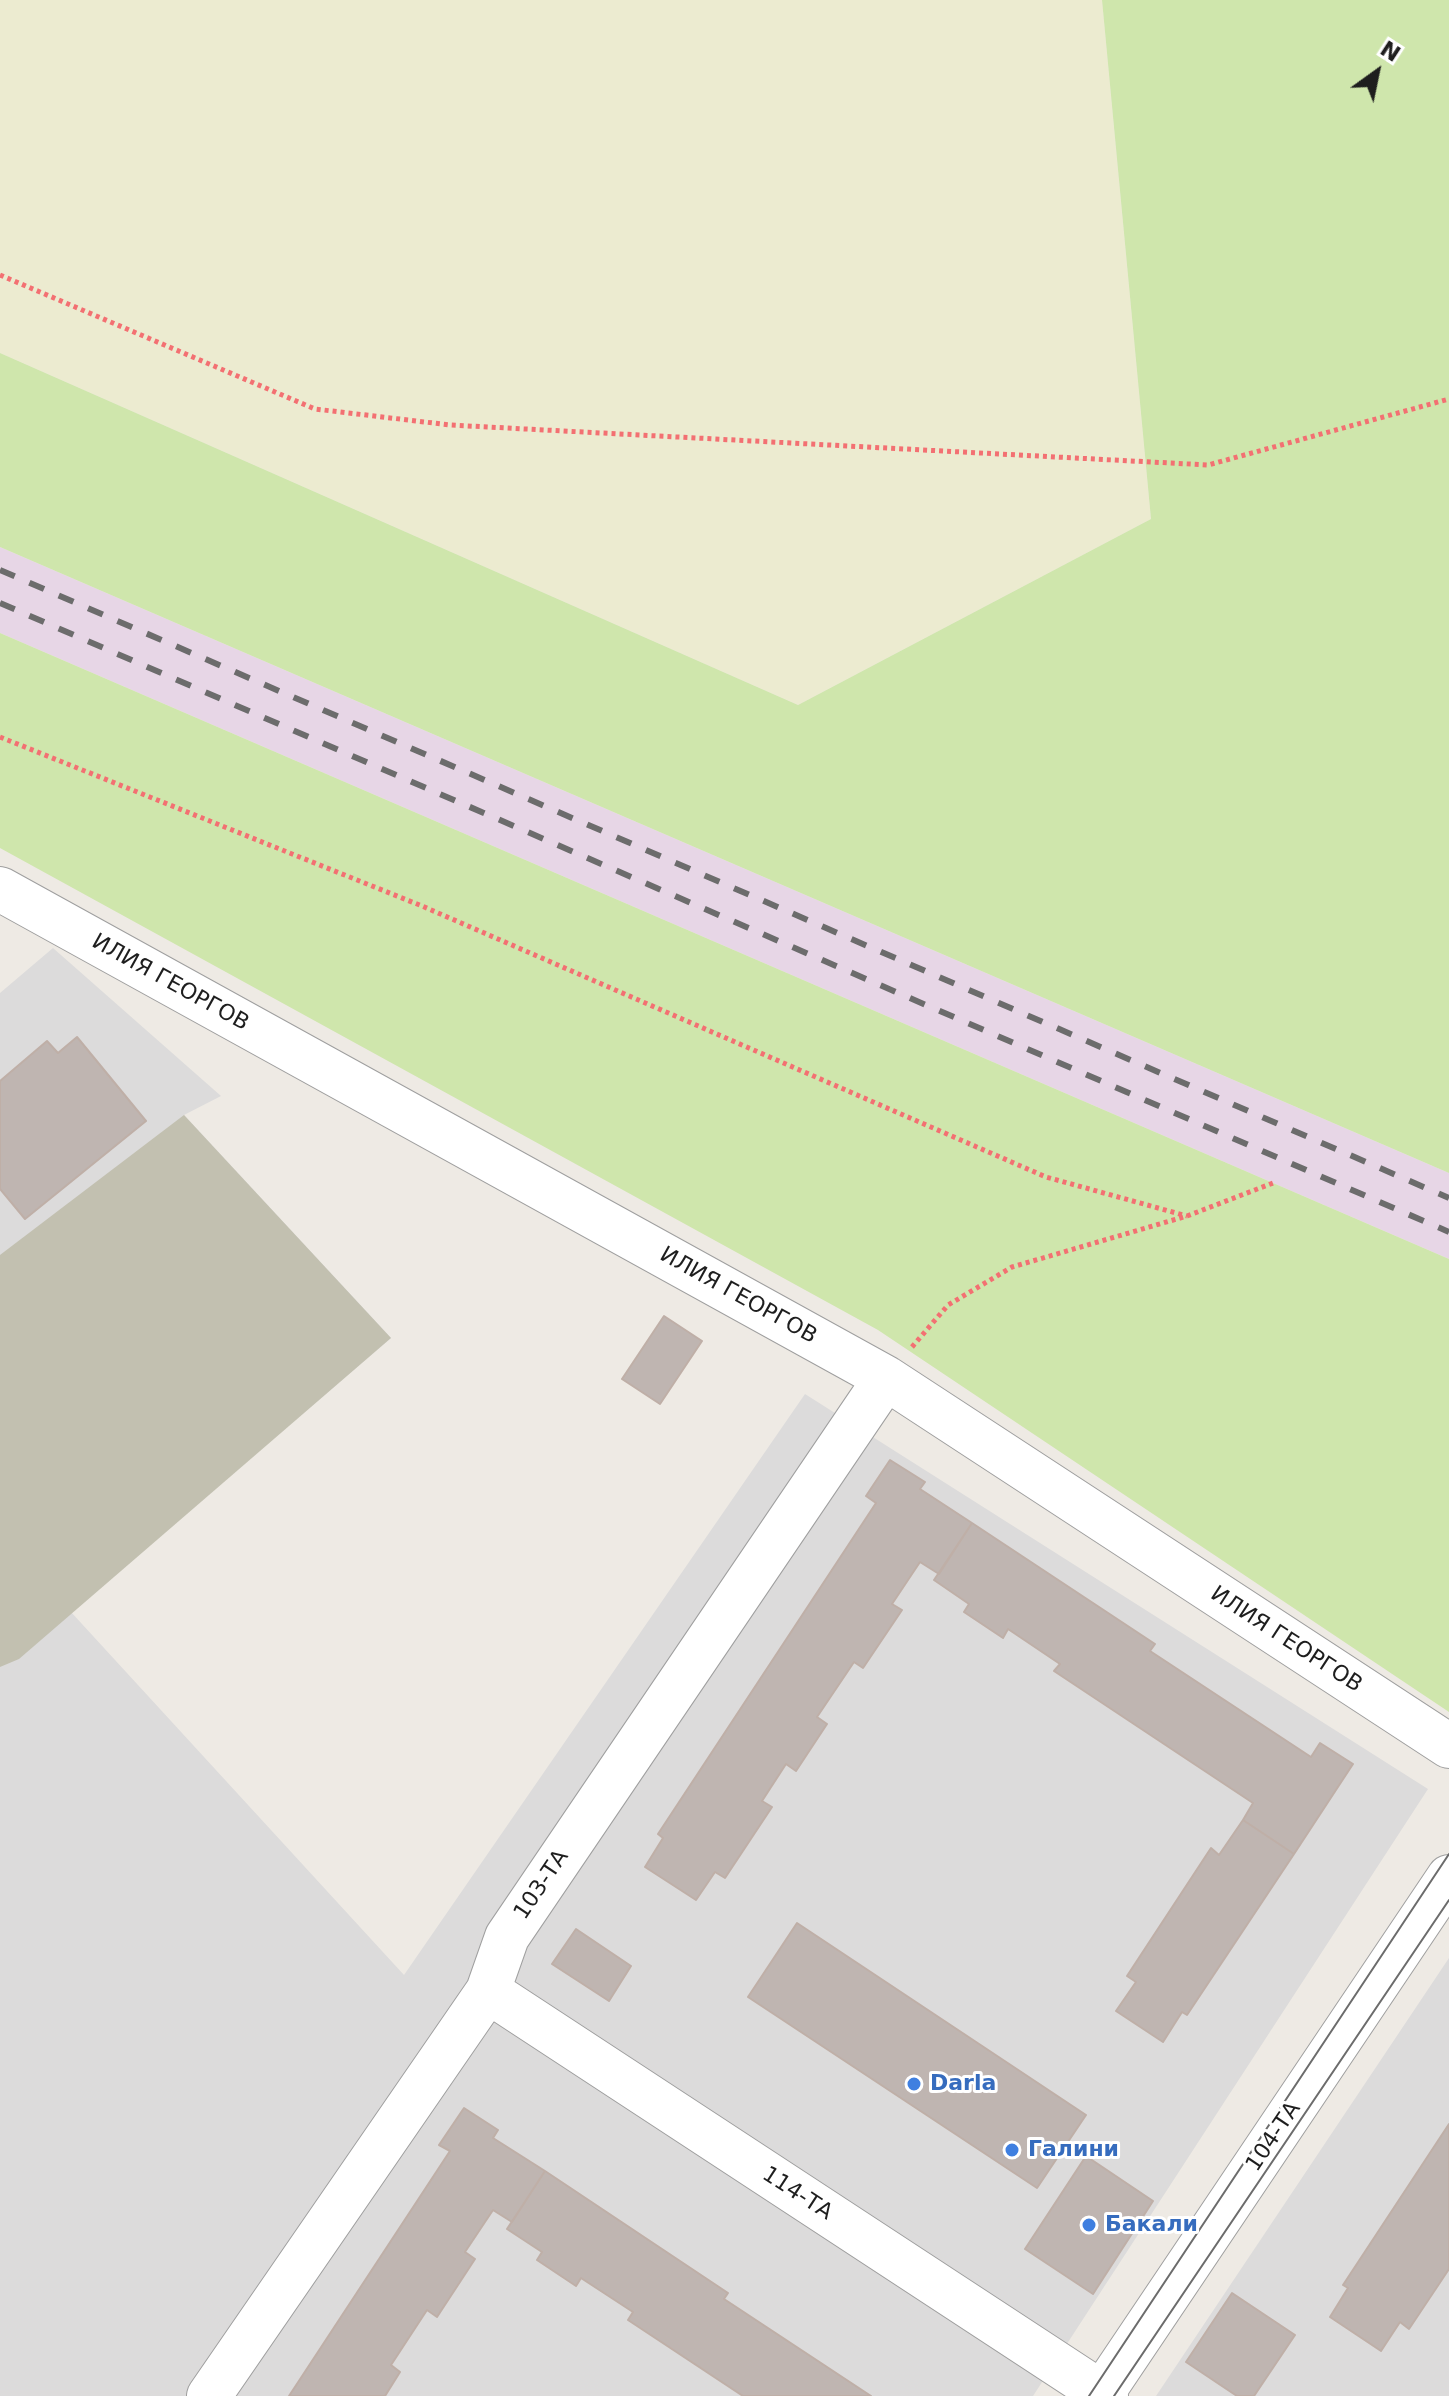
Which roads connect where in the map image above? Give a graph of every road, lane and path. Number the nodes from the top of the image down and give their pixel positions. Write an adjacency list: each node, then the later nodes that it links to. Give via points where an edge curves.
1 (0, 275): 2 (path, via 315,409 450,425 1208,465)
2 (1449, 399)
3 (0, 737): 6 (path, via 422,906 1046,1177)
4 (0, 889): 7 (street, ИЛИЯ ГЕОРГОВ)
5 (1273, 1183): 6 (path)
6 (1187, 1216): 7 (path, via 1012,1267 948,1305)
7 (886, 1378): 8 (street, ИЛИЯ ГЕОРГОВ); 10 (street, 103-ТА, via 507,1937)
8 (1449, 1746)
9 (1449, 1877): 11 (street, 104-ТА)
10 (488, 1991): 11 (street, 114-ТА); 12 (street, 103-ТА)
11 (1103, 2395)
12 (209, 2396)

